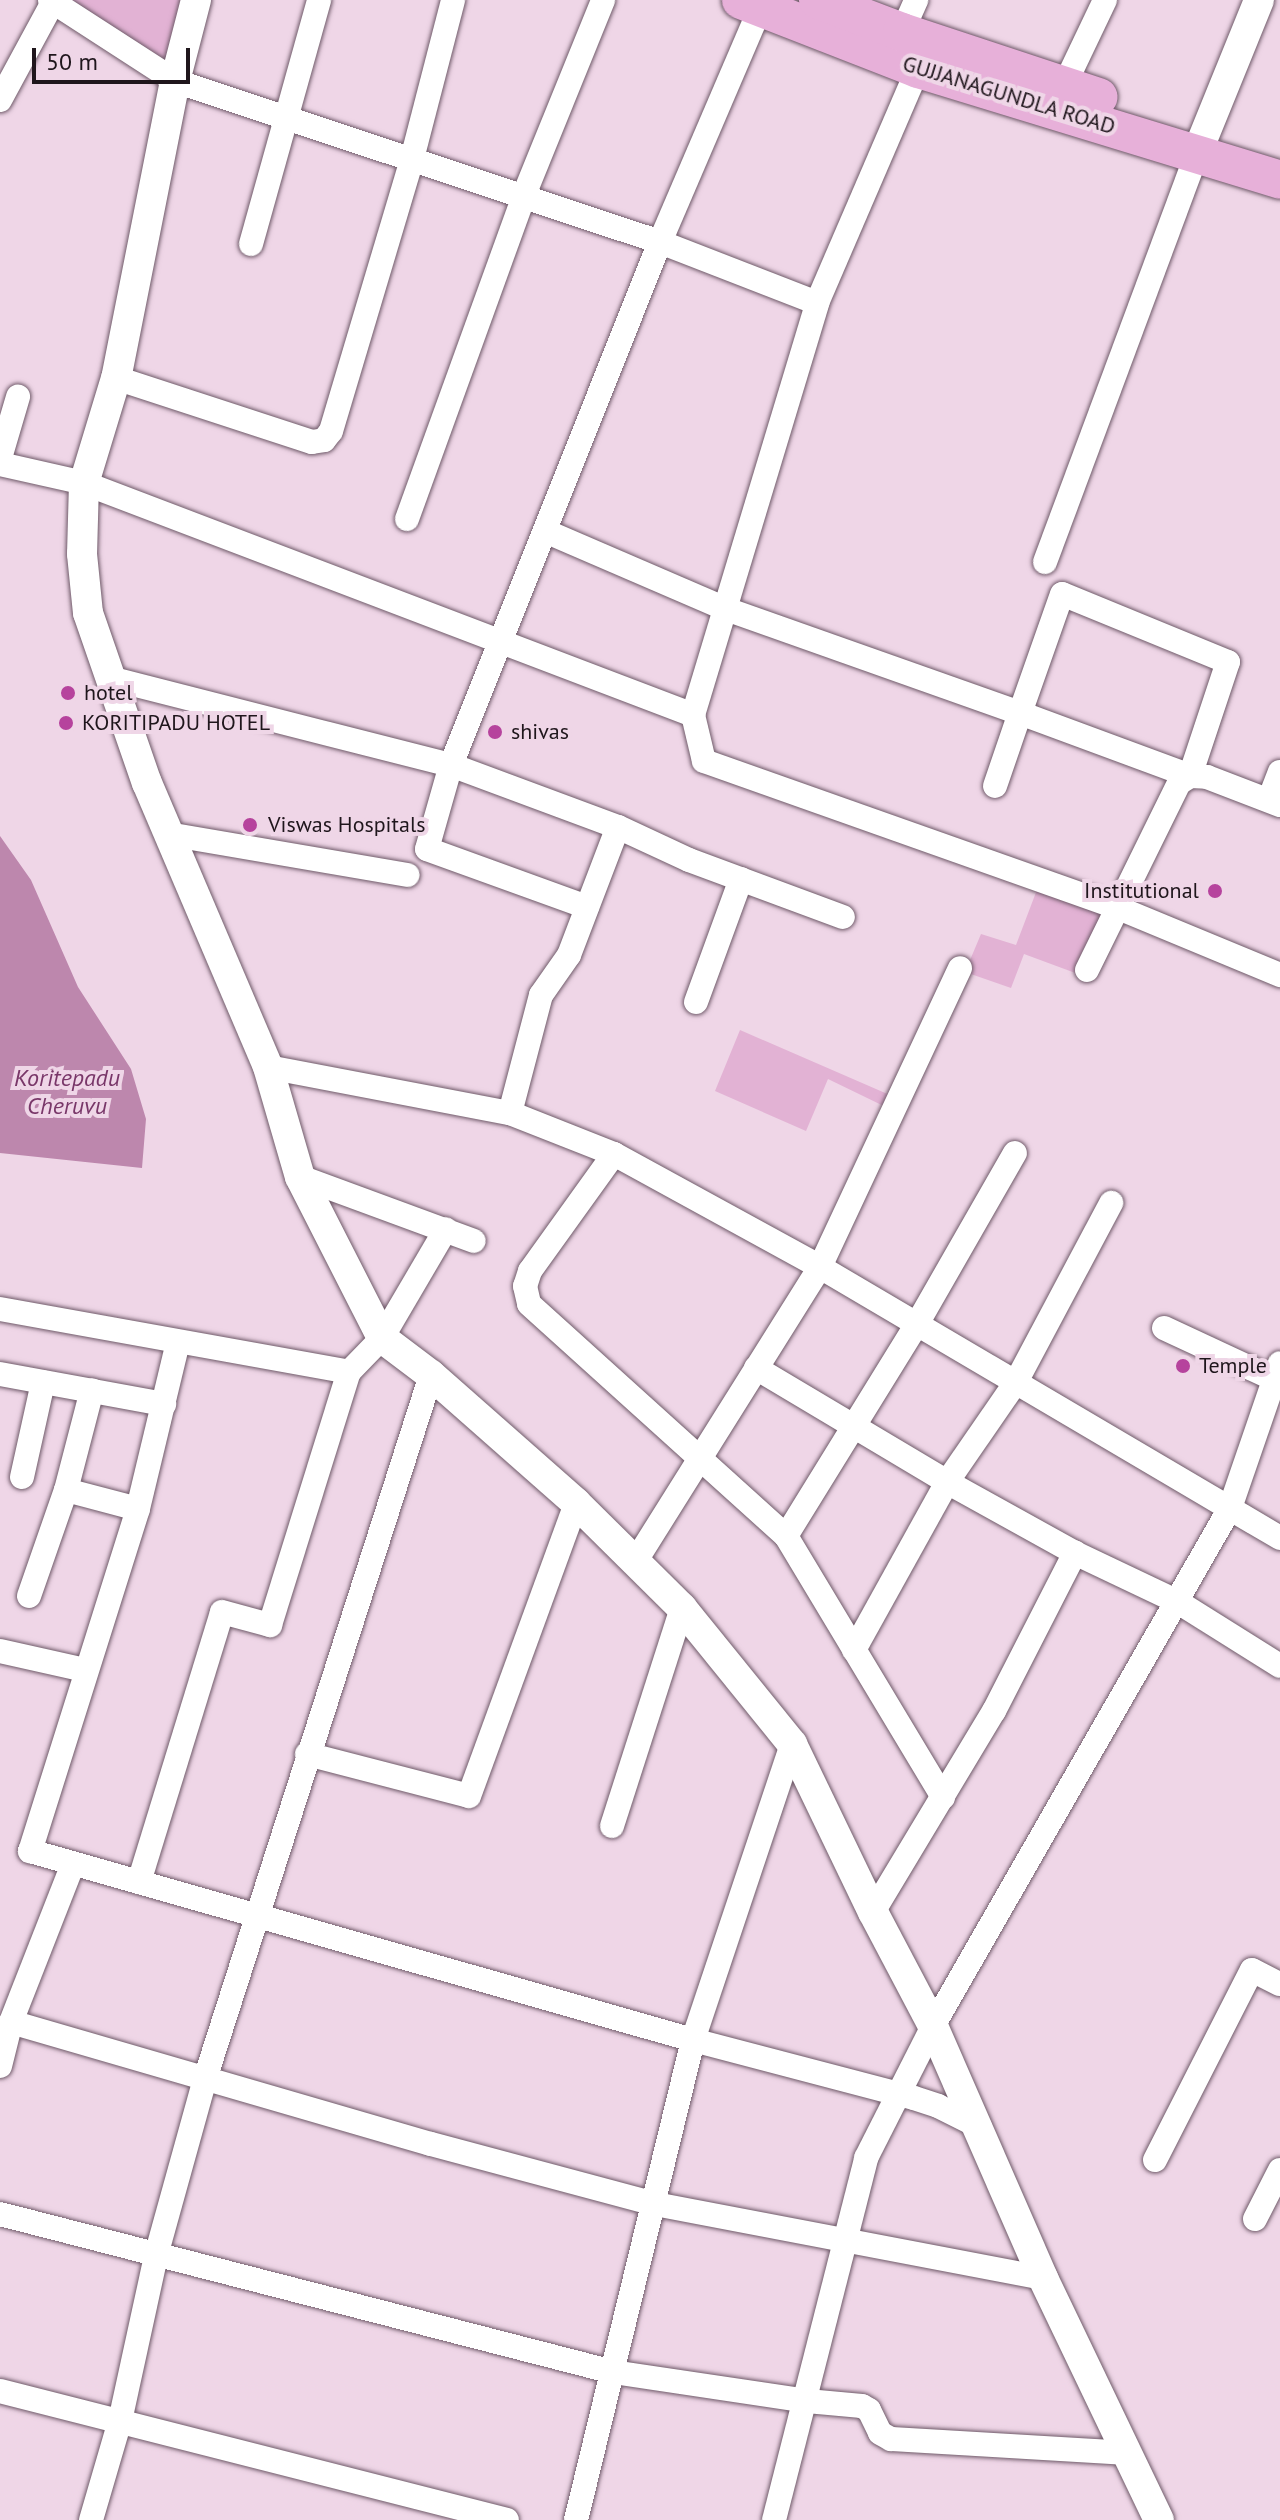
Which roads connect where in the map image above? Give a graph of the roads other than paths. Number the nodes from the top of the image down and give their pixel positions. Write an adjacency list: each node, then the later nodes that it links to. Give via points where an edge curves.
1 (196, 0): 12 (street)
2 (319, 0): 15 (street)
3 (453, 0): 18 (street)
4 (603, 0): 20 (street)
5 (818, 0): 10 (main road, GUJJANAGUNDLA ROAD)
6 (1105, 0): 13 (street)
7 (1259, 0): 16 (street)
8 (52, 1): 12 (street); 14 (street)
9 (751, 4): 11 (main road, GUJJANAGUNDLA ROAD); 21 (street)
10 (909, 16): 13 (main road, GUJJANAGUNDLA ROAD)
11 (918, 69): 16 (main road, GUJJANAGUNDLA ROAD); 23 (street)
12 (175, 81): 15 (street); 24 (street)
13 (1064, 86): 16 (main road, GUJJANAGUNDLA ROAD)
14 (0, 100)
15 (284, 117): 18 (street); 22 (street)
16 (1201, 141): 17 (main road, GUJJANAGUNDLA ROAD); 19 (main road, GUJJANAGUNDLA ROAD); 30 (street)
17 (1280, 153)
18 (412, 159): 20 (street); 24 (street, via 324,440 312,442)
19 (1280, 180)
20 (524, 195): 21 (street); 28 (street)
21 (660, 242): 23 (street); 29 (street)
22 (251, 244)
23 (817, 303): 31 (street)
24 (116, 378): 27 (street)
25 (18, 397): 26 (street)
26 (0, 461): 27 (street)
27 (84, 483): 32 (street); 33 (street, via 82,554 88,613)
28 (407, 519)
29 (545, 531): 31 (street); 32 (street)
30 (1045, 562)
31 (726, 609): 34 (street); 35 (street)
32 (502, 640): 35 (street); 36 (street)
33 (109, 678): 36 (street); 42 (street)
34 (1020, 713): 38 (street); 38 (street, via 1062,594 1228,662); 39 (street)
35 (693, 715): 46 (street, via 704,761)
36 (451, 765): 41 (street); 45 (street, via 427,849)
37 (1280, 772): 40 (street)
38 (1190, 776): 40 (street, via 1207,777); 46 (street, via 1179,783)
39 (995, 786)
40 (1274, 803)
41 (618, 827): 44 (street); 45 (street)
42 (168, 834): 43 (street); 52 (street)
43 (408, 875)
44 (741, 879): 47 (street); 51 (street)
45 (587, 907): 53 (street, via 569,955 541,995)
46 (1116, 907): 49 (street); 50 (street)
47 (843, 917)
48 (960, 968): 60 (street)
49 (1087, 970)
50 (1280, 975)
51 (696, 1002)
52 (268, 1067): 53 (street); 56 (street)
53 (510, 1113): 55 (street)
54 (1015, 1153): 62 (street)
55 (614, 1154): 60 (street); 76 (street, via 530,1271 525,1286 529,1304)
56 (300, 1177): 58 (street); 64 (street)
57 (1111, 1203): 72 (street)
58 (446, 1229): 59 (street); 64 (street)
59 (474, 1241)
60 (820, 1267): 62 (street); 66 (street)
61 (0, 1309): 65 (street)
62 (917, 1324): 72 (street); 75 (street)
63 (1164, 1328): 67 (street)
64 (382, 1338): 68 (street); 70 (street)
65 (178, 1342): 68 (street); 74 (street)
66 (756, 1368): 75 (street); 76 (street)
67 (1277, 1371): 81 (street)
68 (349, 1372): 99 (street, via 270,1625 222,1612)
69 (0, 1374): 71 (street)
70 (431, 1375): 80 (street); 95 (street)
71 (43, 1382): 73 (street); 77 (street)
72 (1016, 1382): 78 (street); 81 (street)
73 (92, 1390): 74 (street); 79 (street)
74 (164, 1404): 82 (street)
75 (853, 1427): 78 (street); 83 (street)
76 (699, 1460): 83 (street); 86 (street)
77 (22, 1477)
78 (947, 1482): 85 (street); 90 (street)
79 (66, 1490): 82 (street); 87 (street)
80 (576, 1503): 86 (street); 95 (street, via 469,1796)
81 (1230, 1508): 84 (street); 88 (street)
82 (138, 1509): 93 (street)
83 (786, 1536): 90 (street)
84 (1280, 1538)
85 (1075, 1553): 88 (street); 96 (street)
86 (635, 1562): 89 (street)
87 (29, 1596)
88 (1178, 1602): 92 (street); 104 (street)
89 (682, 1608): 94 (street); 97 (street)
90 (854, 1650): 96 (street)
91 (0, 1651): 93 (street)
92 (1280, 1666)
93 (85, 1670): 98 (street, via 30,1851)
94 (792, 1744): 100 (street); 105 (street)
95 (307, 1754): 101 (street)
96 (943, 1797): 100 (street)
97 (612, 1826)
98 (73, 1864): 99 (street); 103 (street)
99 (139, 1882): 101 (street)
100 (873, 1912): 104 (street)
101 (256, 1916): 105 (street); 107 (street)
102 (1280, 1984): 110 (street, via 1252,1970)
103 (11, 2022): 106 (street); 107 (street)
104 (933, 2026): 108 (street); 109 (street)
105 (693, 2040): 108 (street); 112 (street)
106 (0, 2066)
107 (205, 2079): 112 (street); 116 (street)
108 (898, 2094): 109 (street); 115 (street, via 866,2158)
109 (980, 2127): 117 (street)
110 (1155, 2160)
111 (1280, 2170): 114 (street)
112 (655, 2204): 115 (street); 118 (street)
113 (0, 2214): 116 (street)
114 (1255, 2219)
115 (845, 2239): 117 (street); 120 (street)
116 (157, 2252): 118 (street); 121 (street)
117 (1043, 2278): 122 (street)
118 (613, 2372): 120 (street); 125 (street)
119 (0, 2391): 121 (street)
120 (807, 2401): 122 (street, via 862,2406 880,2433 891,2439); 126 (street)
121 (120, 2421): 123 (street); 124 (street)
122 (1125, 2453): 127 (street)
123 (91, 2520)
124 (507, 2520)
125 (576, 2520)
126 (774, 2520)
127 (1159, 2520)

